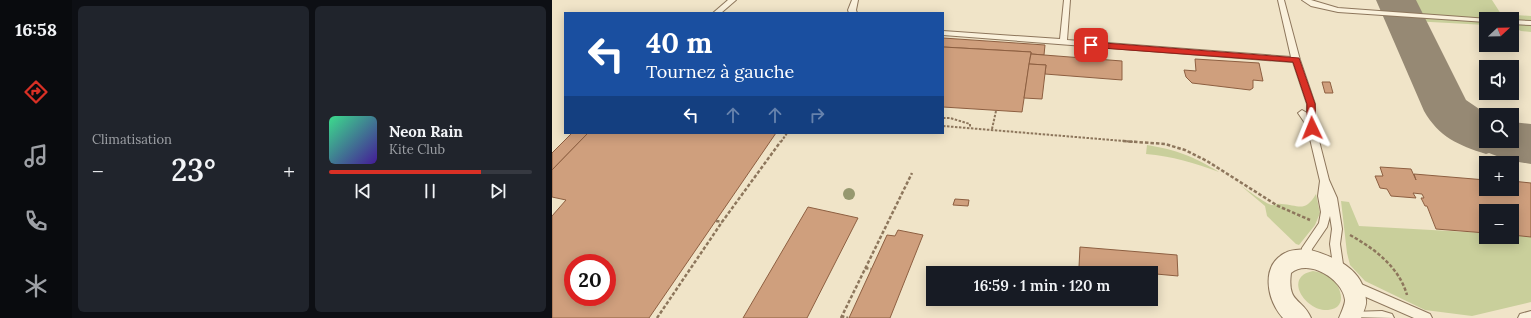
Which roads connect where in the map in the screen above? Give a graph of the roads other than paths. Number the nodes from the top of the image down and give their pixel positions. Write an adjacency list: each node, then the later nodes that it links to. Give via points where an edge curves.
1 (732, 0): 6 (lane)
2 (855, 0): 7 (lane)
3 (1067, 0): 12 (lane)
4 (1281, 0): 13 (lane)
5 (1306, 0): 8 (lane, via 1338,10)
6 (718, 12)
7 (853, 12)
8 (1479, 20)
9 (1519, 22): 10 (lane)
10 (1531, 23)
11 (944, 33): 12 (lane)
12 (1063, 43): 13 (lane)
13 (1296, 60): 15 (lane, via 1311,104)
14 (1302, 113): 15 (lane)
15 (1311, 125): 16 (lane)
16 (1324, 180): 17 (lane, via 1324,224 1307,248); 18 (lane, via 1332,198 1337,230 1335,244)
17 (1306, 258): 18 (street, via 1326,263); 20 (street, via 1288,262 1279,277 1282,297)
18 (1344, 278): 21 (street, via 1353,291 1355,304); 23 (lane)
19 (1531, 316): 24 (lane)
20 (1298, 317)
21 (1350, 317): 22 (lane)
22 (1388, 318)
23 (1426, 318)
24 (1524, 318)

